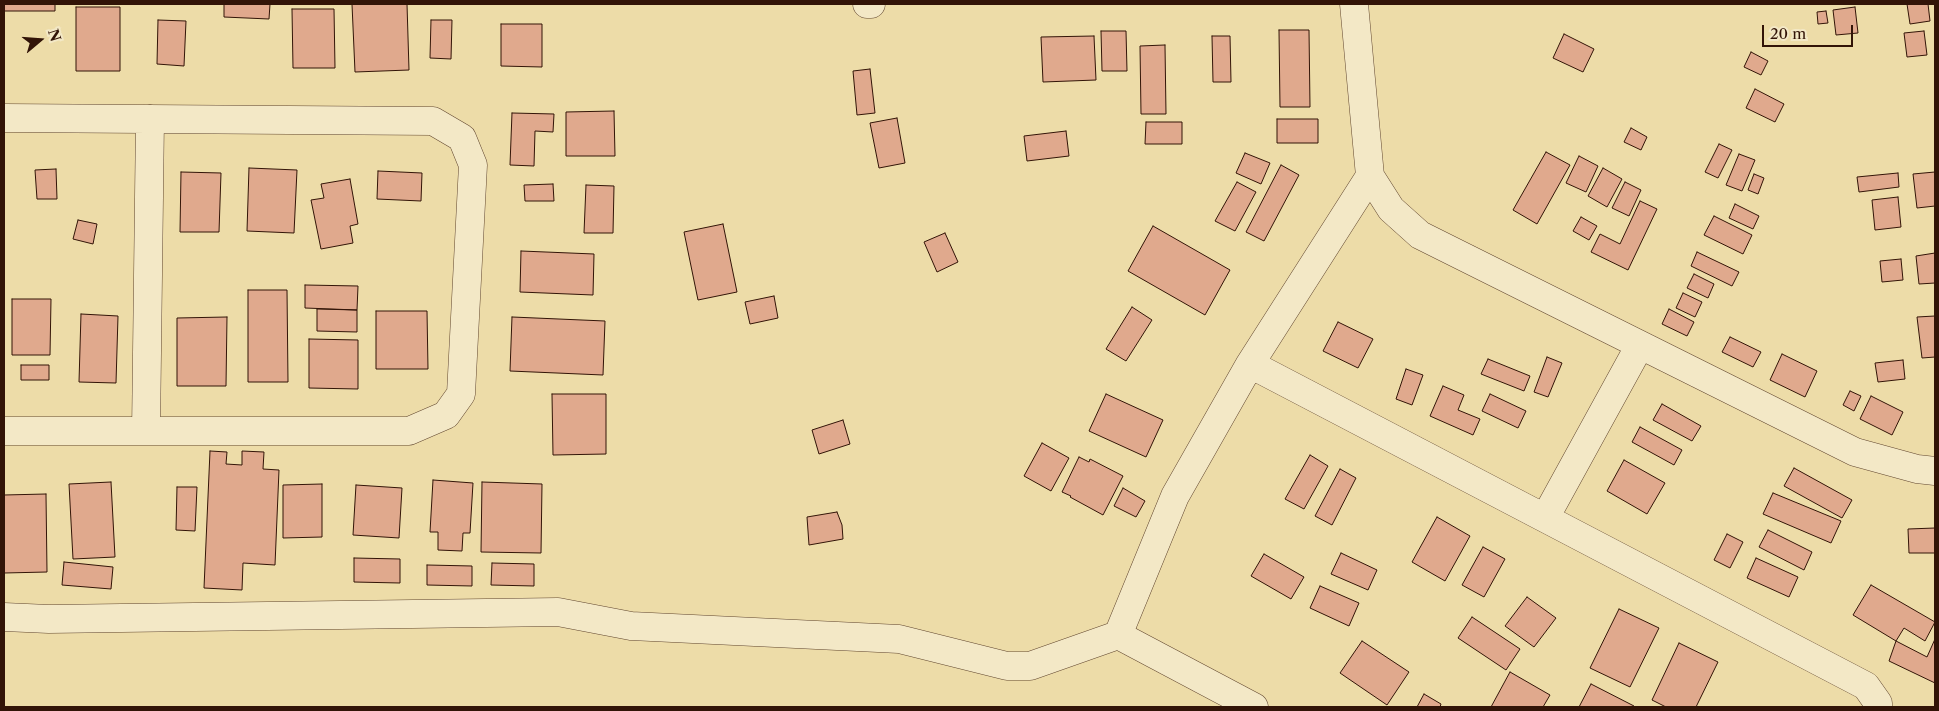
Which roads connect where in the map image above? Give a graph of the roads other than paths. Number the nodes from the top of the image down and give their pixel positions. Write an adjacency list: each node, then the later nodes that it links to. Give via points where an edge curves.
1 (867, 4): 2 (street)
2 (871, 4)
3 (1354, 4): 6 (street)
4 (4, 118): 5 (street)
5 (150, 119): 10 (street); 10 (street, via 433,121 462,138 473,165 461,394 446,415 409,431)
6 (1370, 176): 7 (street, via 1391,209 1420,235); 8 (street)
7 (1640, 345): 11 (street, via 1855,452 1917,470); 12 (street)
8 (1250, 364): 12 (street); 14 (street, via 1175,496)
9 (4, 431): 10 (street)
10 (146, 431)
11 (1935, 471)
12 (1545, 518): 16 (street, via 1866,686)
13 (4, 617): 14 (street, via 49,620 558,612 630,626 899,639 1007,666 1030,666)
14 (1118, 634): 15 (street)
15 (1254, 707)
16 (1878, 707)

